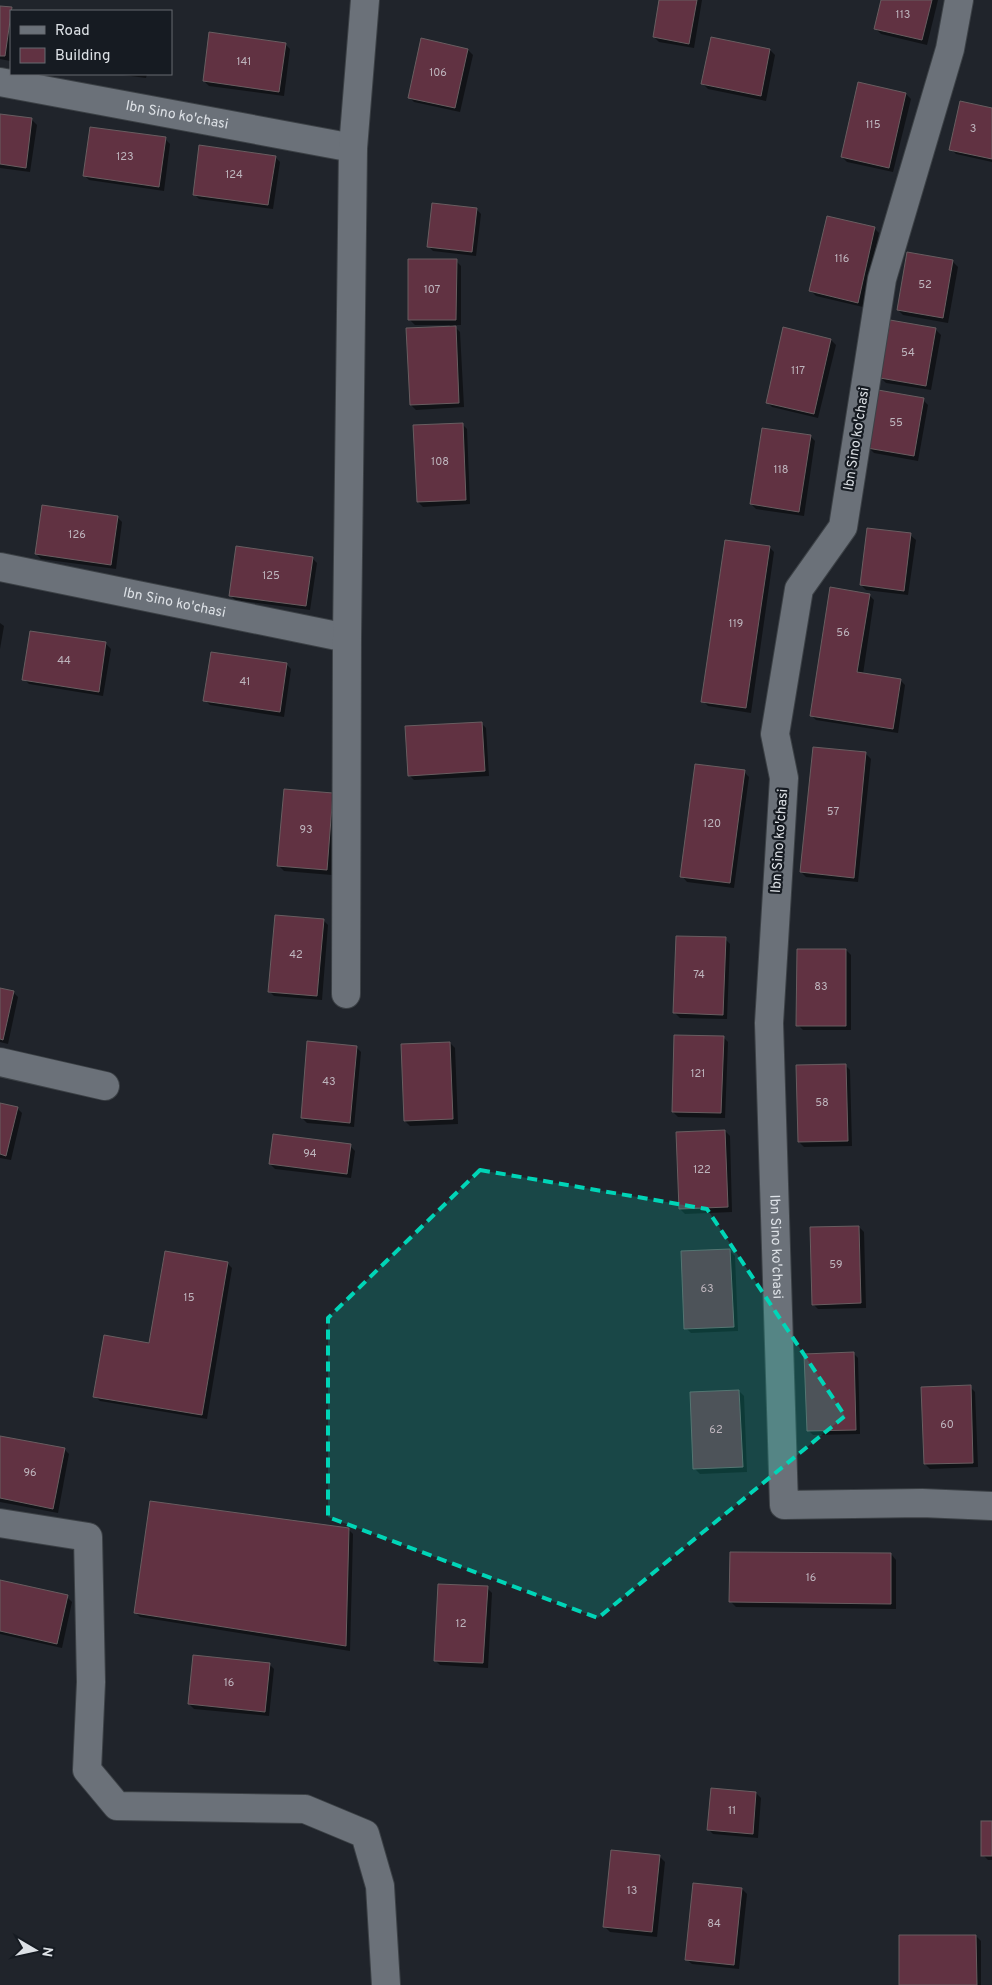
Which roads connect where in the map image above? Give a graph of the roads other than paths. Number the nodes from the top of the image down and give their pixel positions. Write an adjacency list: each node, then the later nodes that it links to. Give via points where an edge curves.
1 (365, 0): 4 (street)
2 (959, 0): 10 (street, Ibn Sino ko'chasi, via 950,49 882,279 843,527 799,590 775,734 784,778 769,1023 784,1505 922,1503)
3 (0, 82): 4 (street, Ibn Sino ko'chasi)
4 (352, 148): 6 (street)
5 (0, 567): 6 (street, Ibn Sino ko'chasi)
6 (347, 638): 7 (street)
7 (346, 994)
8 (0, 1062): 9 (street)
9 (105, 1086)
10 (992, 1506)
11 (0, 1523): 12 (street, via 88,1537 92,1682 87,1770 117,1806 305,1809 365,1834 380,1886)
12 (386, 1985)

